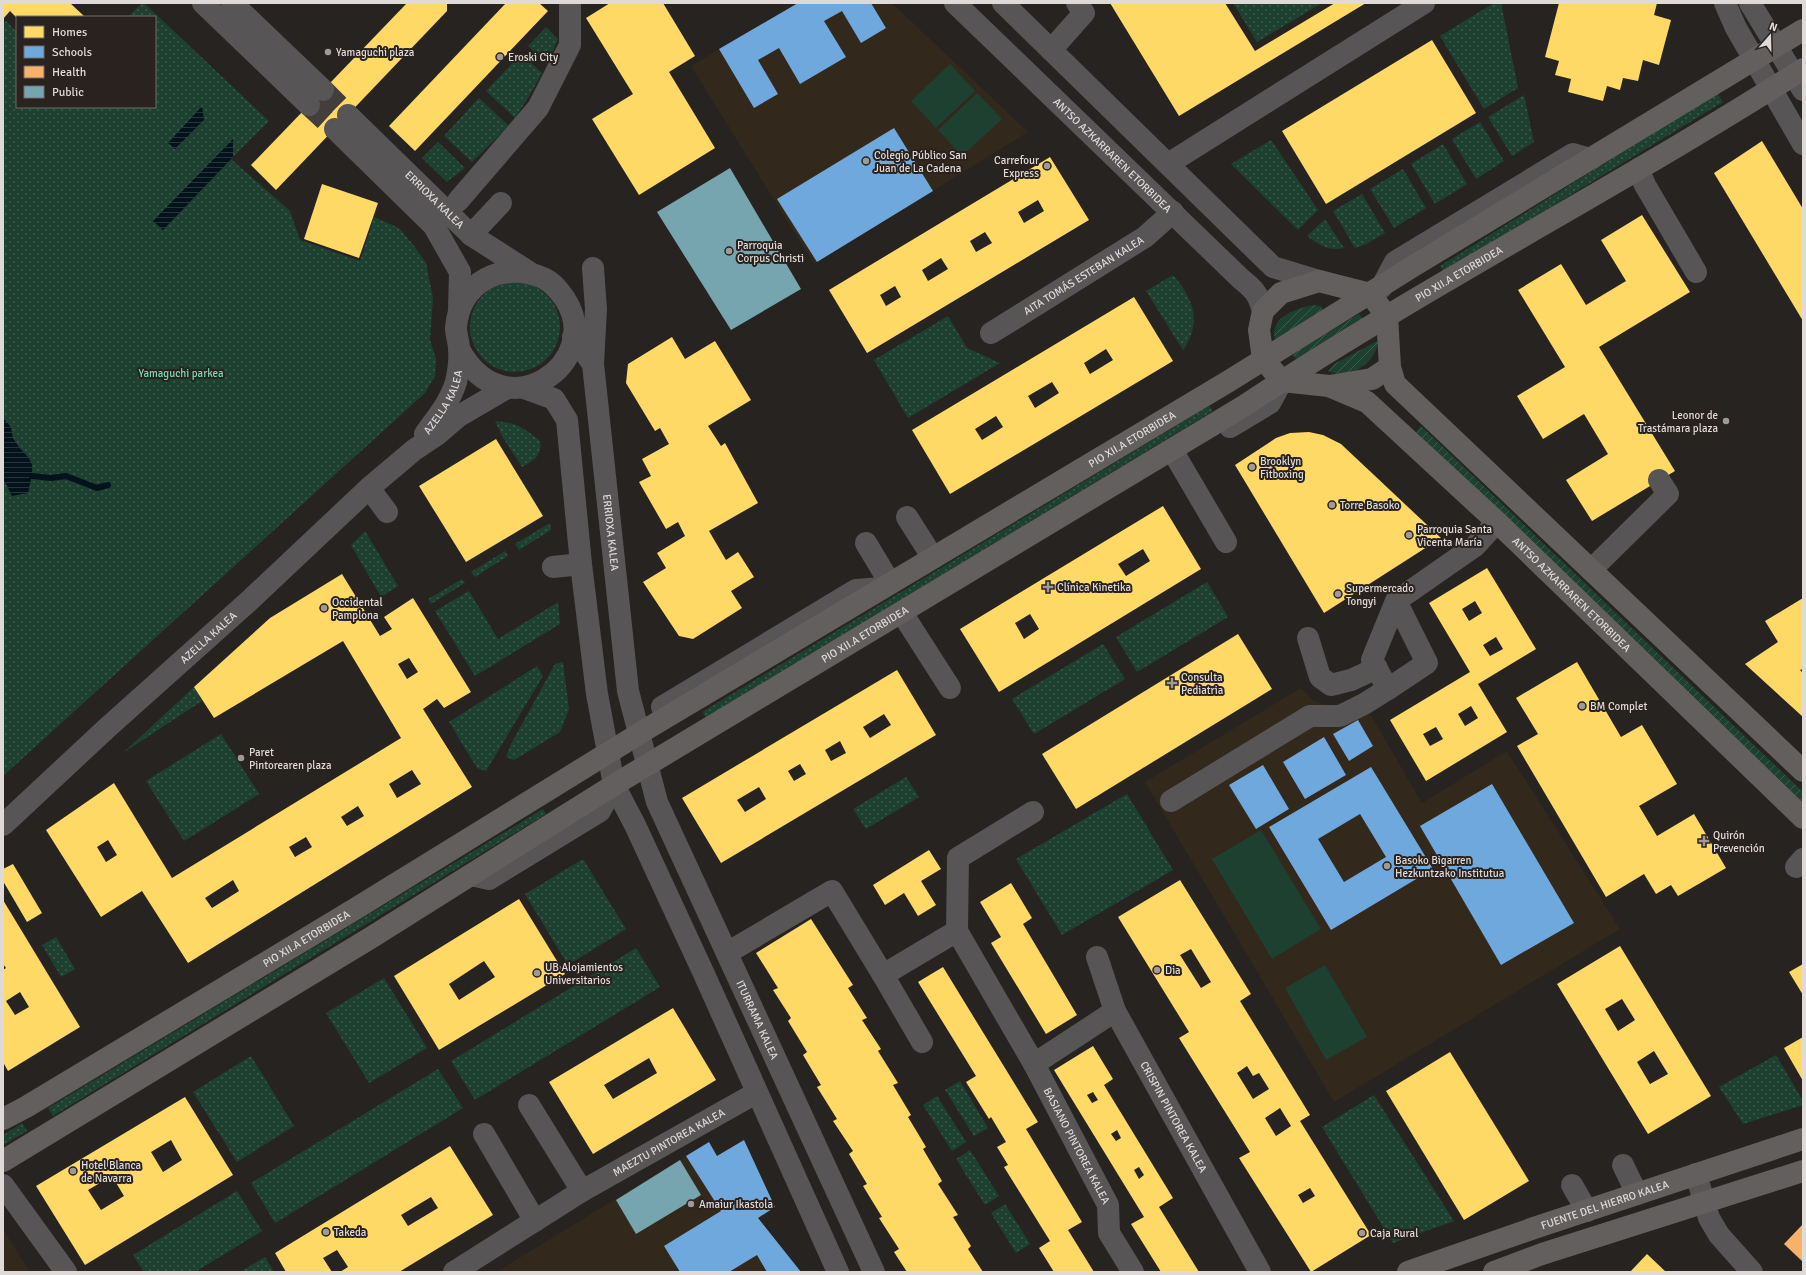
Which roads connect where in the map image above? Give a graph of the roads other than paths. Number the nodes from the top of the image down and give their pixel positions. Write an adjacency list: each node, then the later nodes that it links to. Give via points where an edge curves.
1 (203, 3): 2 (street, via 316,98)
2 (232, 3)
3 (570, 3): 18 (street, via 570,45 538,108)
4 (955, 3): 20 (street, ANTSO AZKARRAREN ETORBIDEA)
5 (1003, 3): 11 (street)
6 (1077, 3): 11 (street, via 1084,13)
7 (1424, 3): 16 (street)
8 (1725, 3): 12 (street)
9 (1750, 3): 10 (street)
10 (1793, 34): 12 (main road, PIO XII.A ETORBIDEA); 13 (street)
11 (1051, 50): 16 (street)
12 (1755, 60): 14 (street); 26 (main road, PIO XII.A ETORBIDEA)
13 (1800, 78): 14 (main road, PIO XII.A ETORBIDEA)
14 (1772, 89): 15 (street); 17 (main road, PIO XII.A ETORBIDEA)
15 (1803, 144)
16 (1168, 164): 25 (street, via 1273,267)
17 (1638, 169): 24 (street); 29 (main road, PIO XII.A ETORBIDEA)
18 (458, 201)
19 (501, 203): 21 (street)
20 (1173, 212): 28 (street, ANTSO AZKARRAREN ETORBIDEA, via 1258,294); 30 (street, AITA TOMÁS ESTEBAN KALEA, via 1145,237)
21 (471, 235): 23 (street, ERRIOXA KALEA); 27 (street, ERRIOXA KALEA, via 341,122 434,226 460,272)
22 (592, 268): 34 (street, ERRIOXA KALEA, via 596,309)
23 (530, 272): 27 (street, via 513,270 495,274 480,282 467,294); 31 (street, via 546,279 559,290 568,304 573,320)
24 (1696, 272)
25 (1319, 281): 26 (main road); 28 (main road, via 1281,293)
26 (1375, 291): 29 (main road); 33 (main road, PIO XII.A ETORBIDEA)
27 (459, 310): 32 (street, via 456,330)
28 (1263, 311): 33 (main road, via 1259,330)
29 (1388, 316): 35 (main road); 36 (main road, PIO XII.A ETORBIDEA)
30 (991, 334)
31 (573, 337): 34 (street); 38 (street, via 568,355 557,371 542,382)
32 (459, 349): 38 (street, via 478,375 492,383); 39 (street, AZELLA KALEA, via 456,381 448,402)
33 (1263, 359): 36 (main road); 48 (main road, PIO XII.A ETORBIDEA)
34 (593, 364): 59 (street, ERRIOXA KALEA, via 628,691)
35 (1390, 367): 37 (main road, ANTSO AZKARRAREN ETORBIDEA, via 1372,379); 51 (main road, via 1395,384)
36 (1282, 381): 37 (main road, ANTSO AZKARRAREN ETORBIDEA); 40 (main road, PIO XII.A ETORBIDEA)
37 (1329, 386): 45 (main road, ANTSO AZKARRAREN ETORBIDEA, via 1367,402)
38 (516, 388): 39 (street, AZELLA KALEA, via 459,416); 49 (street, via 554,400 567,420)
39 (414, 450): 42 (street, AZELLA KALEA)
40 (1174, 454): 46 (street); 54 (main road, PIO XII.A ETORBIDEA, via 1143,467)
41 (1659, 480): 51 (street, via 1668,494)
42 (369, 488): 43 (street); 69 (street, AZELLA KALEA)
43 (387, 512)
44 (907, 517): 48 (street)
45 (1497, 522): 53 (street, via 1475,546); 68 (main road, ANTSO AZKARRAREN ETORBIDEA)
46 (1226, 542)
47 (866, 543): 52 (street)
48 (933, 558): 52 (main road, PIO XII.A ETORBIDEA)
49 (581, 564): 50 (street); 60 (street)
50 (553, 567)
51 (1591, 570): 62 (main road)
52 (886, 586): 59 (main road, PIO XII.A ETORBIDEA)
53 (1396, 602): 56 (street, via 1372,660); 58 (street, via 1427,663)
54 (902, 613): 57 (street); 61 (main road, PIO XII.A ETORBIDEA)
55 (1308, 638): 56 (street, via 1320,677 1331,685 1351,680)
56 (1377, 668): 58 (street)
57 (950, 688)
58 (1388, 689): 64 (street, via 1340,716 1310,716)
59 (644, 730): 60 (main road, PIO XII.A ETORBIDEA); 61 (street)
60 (607, 753): 63 (street); 80 (main road, PIO XII.A ETORBIDEA, via 355,909)
61 (649, 765): 63 (main road, PIO XII.A ETORBIDEA); 72 (street, ITURRAMA KALEA, via 661,811)
62 (1803, 771)
63 (614, 785): 65 (street); 66 (street); 70 (main road, PIO XII.A ETORBIDEA)
64 (1171, 801)
65 (600, 811): 66 (street, via 614,807); 70 (street, via 489,879)
66 (627, 812): 78 (street, via 704,974)
67 (1033, 812): 71 (street, via 958,858)
68 (1803, 818)
69 (3, 825)
70 (471, 875): 83 (main road, PIO XII.A ETORBIDEA)
71 (957, 931): 74 (street); 77 (street, BASIANO PINTOREA KALEA)
72 (727, 953): 74 (street, via 832,891); 98 (street, ITURRAMA KALEA)
73 (1097, 957): 75 (street, CRISPIN PINTOREA KALEA)
74 (883, 975): 76 (street)
75 (1115, 1011): 77 (street); 100 (street, CRISPIN PINTOREA KALEA)
76 (922, 1042)
77 (1034, 1064): 99 (street, BASIANO PINTOREA KALEA, via 1108,1205 1109,1233)
78 (756, 1093): 89 (street, MAEZTU PINTOREA KALEA); 97 (street)
79 (529, 1105): 89 (street)
80 (3, 1119)
81 (484, 1134): 93 (street)
82 (1803, 1139): 86 (main road, FUENTE DEL HIERRO KALEA)
83 (3, 1161)
84 (1623, 1166): 90 (street)
85 (1803, 1171): 91 (main road)
86 (1696, 1174): 90 (main road, FUENTE DEL HIERRO KALEA); 91 (street)
87 (3, 1185): 95 (street)
88 (1572, 1185): 92 (street)
89 (582, 1191): 93 (street, MAEZTU PINTOREA KALEA)
90 (1637, 1194): 92 (main road, FUENTE DEL HIERRO KALEA)
91 (1703, 1202): 94 (main road, via 1542,1254); 103 (street, via 1719,1235)
92 (1587, 1211): 101 (main road, FUENTE DEL HIERRO KALEA)
93 (535, 1221): 96 (street, MAEZTU PINTOREA KALEA)
94 (1523, 1268): 102 (main road)
95 (66, 1272)
96 (454, 1272)
97 (838, 1272)
98 (874, 1272)
99 (1133, 1272)
100 (1260, 1272)
101 (1408, 1272)
102 (1494, 1272)
103 (1752, 1272)

